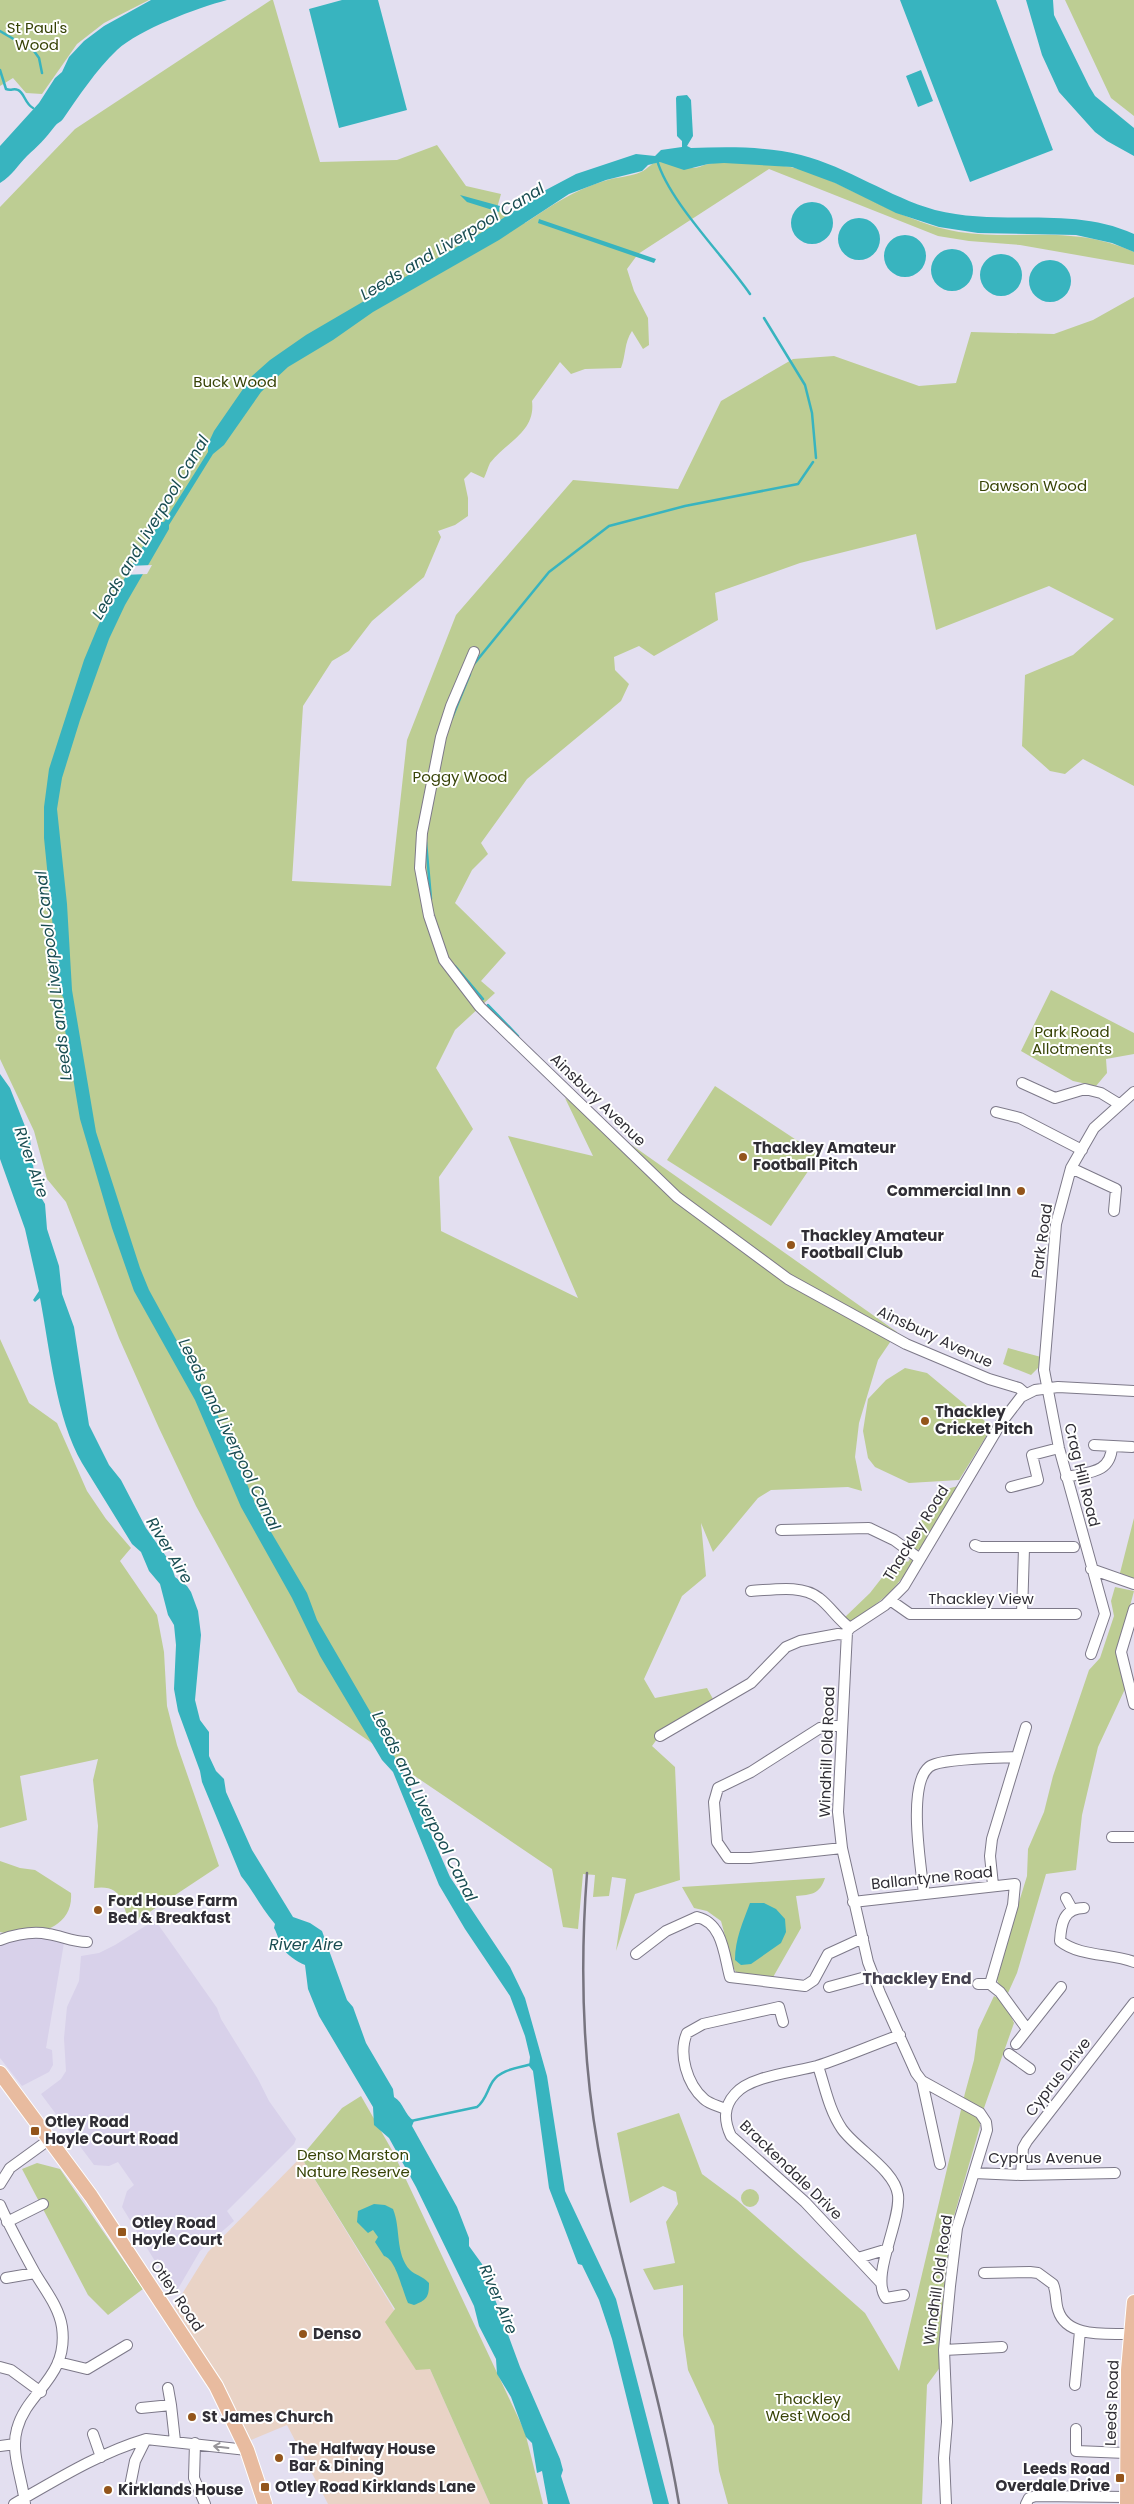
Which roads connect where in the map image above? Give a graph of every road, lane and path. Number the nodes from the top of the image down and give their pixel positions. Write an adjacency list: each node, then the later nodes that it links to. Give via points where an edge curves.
1 (474, 652): 11 (street, Ainsbury Avenue, via 441,737 422,833 420,868 429,916 444,960 463,987 677,1197 788,1279 906,1344 1019,1388)
2 (1022, 1083): 4 (street, via 1055,1098 1085,1089 1101,1093)
3 (1134, 1092): 4 (street, Park Road)
4 (1119, 1104): 6 (street, Park Road, via 1094,1128)
5 (996, 1112): 6 (street, via 1020,1118)
6 (1082, 1150): 7 (street, Park Road)
7 (1071, 1168): 8 (street, via 1116,1189); 9 (street, Park Road, via 1056,1224 1044,1370)
8 (1114, 1211)
9 (1046, 1388): 10 (street, Thackley Road); 11 (street, Thackley Road); 15 (street, Crag Hill Road)
10 (1134, 1391)
11 (1026, 1394): 22 (street, Thackley Road, via 1013,1405 1001,1423)
12 (1094, 1445): 13 (street)
13 (1112, 1446): 14 (street); 16 (street, via 1105,1466)
14 (1132, 1447)
15 (1059, 1448): 16 (street, Crag Hill Road); 17 (street, via 1032,1455 1038,1480)
16 (1066, 1477): 23 (street, Crag Hill Road)
17 (1011, 1487)
18 (781, 1530): 22 (street, via 869,1528 894,1540)
19 (975, 1545): 21 (street)
20 (1074, 1547): 21 (street)
21 (1024, 1548): 28 (street)
22 (920, 1559): 26 (street, Thackley Road, via 904,1586)
23 (1091, 1568): 24 (street); 31 (street, Crag Hill Road, via 1105,1614)
24 (1134, 1584)
25 (751, 1590): 30 (street, via 806,1591 819,1598)
26 (890, 1600): 28 (street, Thackley View, via 910,1614); 30 (street, Thackley Road)
27 (1134, 1608): 32 (street, via 1121,1652)
28 (1022, 1614): 29 (street, Thackley View)
29 (1076, 1614)
30 (848, 1631): 33 (street, Windhill Old Road); 35 (street, Thackley Road, via 793,1644 780,1652 751,1683)
31 (1091, 1654)
32 (1134, 1704)
33 (842, 1725): 39 (street, Windhill Old Road, via 838,1812); 39 (street, via 820,1728 758,1768 718,1788 714,1802 717,1842 728,1858)
34 (1026, 1726): 36 (street)
35 (660, 1736)
36 (1016, 1757): 40 (street, via 992,1840); 41 (street, via 942,1762 929,1767 923,1774 916,1834)
37 (1112, 1837): 38 (street)
38 (1134, 1837)
39 (842, 1848): 43 (street, Windhill Old Road)
40 (993, 1885): 41 (street, Ballantyne Road); 53 (street, Ballantyne Road, via 1015,1884 1013,1906)
41 (924, 1894): 43 (street, Ballantyne Road)
42 (1066, 1898): 45 (street)
43 (853, 1902): 46 (street, Windhill Old Road)
44 (1084, 1908): 45 (street)
45 (1072, 1910): 50 (street, via 1065,1918 1060,1941 1078,1950 1120,1956)
46 (862, 1938): 49 (street, via 828,1954 814,1980 806,1986 730,1977 717,1931 711,1922 698,1917 666,1931); 51 (street, Windhill Old Road)
47 (0, 1940): 48 (street, via 44,1934)
48 (87, 1942)
49 (636, 1954)
50 (1134, 1962)
51 (873, 1975): 54 (street); 59 (street, Windhill Old Road)
52 (978, 1984): 53 (street)
53 (990, 1984): 58 (street, via 1000,1992)
54 (829, 1987)
55 (1061, 1987): 58 (street)
56 (1134, 2002): 71 (street, Cyprus Drive, via 1027,2141 1023,2148)
57 (783, 2022): 66 (street, via 779,2007 703,2024 687,2033 683,2049 691,2082 705,2101)
58 (1027, 2029): 60 (street)
59 (900, 2035): 62 (street, Brackendale Drive); 65 (street, Windhill Old Road)
60 (1016, 2044)
61 (1009, 2054): 63 (street)
62 (818, 2066): 66 (street, Brackendale Drive, via 746,2085 736,2092); 76 (street, via 833,2116 844,2132 889,2176 898,2194 897,2217)
63 (1030, 2069)
64 (0, 2073): 67 (main road, Otley Road)
65 (922, 2082): 68 (street); 69 (street, Windhill Old Road, via 980,2113 986,2122 987,2130)
66 (726, 2109): 77 (street, Brackendale Drive, via 726,2124 731,2136 805,2202)
67 (50, 2139): 72 (street, via 18,2161); 103 (main road, Otley Road, via 186,2338 216,2386)
68 (940, 2164)
69 (974, 2173): 71 (street, Cyprus Avenue); 88 (street, Windhill Old Road, via 957,2228)
70 (1115, 2173): 71 (street, Cyprus Avenue)
71 (1021, 2175)
72 (1, 2178)
73 (43, 2204): 75 (street)
74 (0, 2205): 75 (street)
75 (7, 2222): 78 (street)
76 (888, 2249): 77 (street); 81 (street)
77 (858, 2258): 81 (street, Brackendale Drive)
78 (35, 2273): 80 (street); 89 (street, via 58,2312 61,2325)
79 (984, 2273): 84 (street, via 1038,2273 1053,2284 1062,2319)
80 (6, 2278)
81 (881, 2283): 82 (street, Brackendale Drive, via 886,2298)
82 (904, 2295)
83 (1134, 2302): 85 (main road, Leeds Road)
84 (1080, 2330): 85 (street); 91 (street)
85 (1131, 2334): 104 (main road, Leeds Road)
86 (128, 2345): 89 (street, via 86,2369)
87 (1002, 2347): 88 (street)
88 (944, 2350): 112 (street, Windhill Old Road)
89 (58, 2362): 93 (street)
90 (0, 2367): 93 (street, via 11,2370)
91 (1075, 2386)
92 (168, 2388): 94 (street)
93 (41, 2392): 100 (street, via 18,2426)
94 (171, 2404): 95 (street); 99 (street)
95 (141, 2408)
96 (1076, 2429): 104 (street, via 1076,2450)
97 (93, 2434): 105 (street)
98 (146, 2439): 99 (street); 105 (street); 106 (street, via 135,2461)
99 (176, 2441): 101 (street)
100 (15, 2444): 102 (street); 107 (street)
101 (195, 2444): 103 (street, one-way to 101); 110 (street, via 194,2478)
102 (0, 2446)
103 (247, 2450): 111 (main road, Otley Road)
104 (1126, 2452): 108 (main road, Leeds Road)
105 (101, 2458): 107 (street, via 62,2475)
106 (130, 2486)
107 (25, 2501): 109 (street)
108 (1127, 2501): 113 (street, via 1036,2496 1029,2498)
109 (14, 2504)
110 (205, 2504)
111 (265, 2504)
112 (946, 2504)
113 (1026, 2504)

